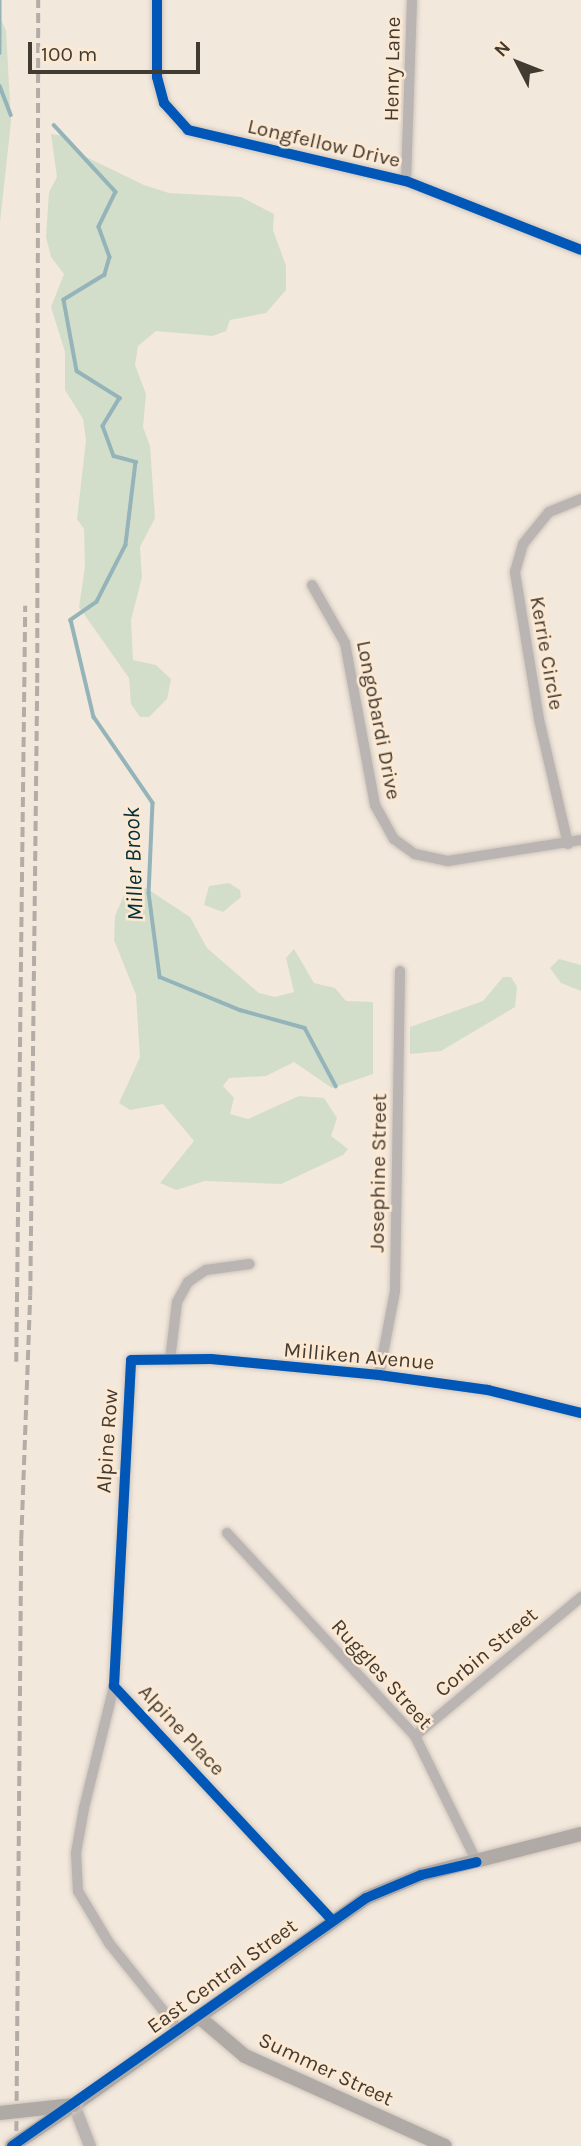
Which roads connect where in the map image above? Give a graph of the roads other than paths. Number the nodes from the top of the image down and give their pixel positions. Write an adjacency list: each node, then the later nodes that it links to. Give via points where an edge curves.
1 (157, 0): 3 (street, Longfellow Drive, via 157,77 178,122 218,140)
2 (412, 0): 3 (street, Henry Lane)
3 (406, 181): 4 (street, Longfellow Drive)
4 (581, 250)
5 (581, 499): 8 (street, Kerrie Circle, via 549,512 523,544 515,572 539,719)
6 (313, 585): 8 (street, Longobardi Drive, via 345,643 372,791 382,824 394,839 415,854 440,861)
7 (581, 840): 8 (street, Longobardi Drive)
8 (568, 844)
9 (400, 971): 13 (street, Josephine Street, via 395,1291)
10 (250, 1264): 12 (street, via 206,1270 188,1282 177,1302)
11 (131, 1360): 12 (street, Milliken Avenue); 15 (street, Alpine Row)
12 (170, 1360): 13 (street, Milliken Avenue)
13 (379, 1375): 14 (street, Milliken Avenue, via 488,1390)
14 (581, 1413)
15 (121, 1525): 18 (street, Alpine Place)
16 (227, 1533): 19 (street, Ruggles Street)
17 (581, 1597): 19 (street, Corbin Street)
18 (114, 1686): 22 (street, Alpine Place); 24 (street, via 76,1853 78,1891 109,1943)
19 (415, 1736): 21 (street, Ruggles Street)
20 (581, 1834): 21 (main road, East Central Street)
21 (477, 1862): 22 (main road, East Central Street, via 394,1885)
22 (332, 1920): 23 (main road, East Central Street)
23 (199, 2017): 24 (main road, East Central Street); 29 (main road, Summer Street, via 245,2056)
24 (179, 2031): 25 (main road, East Central Street)
25 (74, 2105): 26 (main road, bridge); 27 (main road, East Central Street, bridge); 28 (street)
26 (0, 2113)
27 (12, 2146)
28 (90, 2146)
29 (445, 2146)

